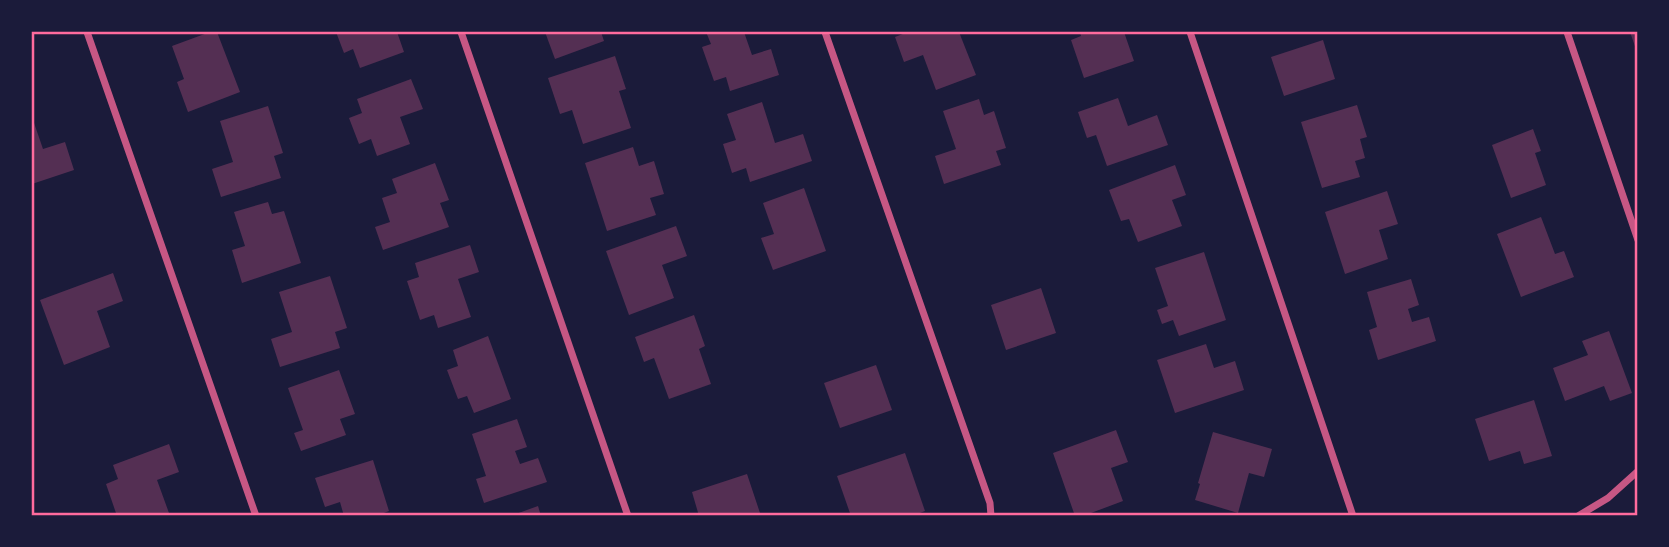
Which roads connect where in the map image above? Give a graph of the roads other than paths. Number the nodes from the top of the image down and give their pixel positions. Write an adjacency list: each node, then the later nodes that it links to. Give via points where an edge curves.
1 (87, 32): 8 (street)
2 (461, 32): 9 (street)
3 (825, 32): 10 (street)
4 (1190, 32): 11 (street)
5 (1567, 32): 6 (street)
6 (1637, 240)
7 (1637, 471): 12 (street, via 1608,498)
8 (256, 516)
9 (628, 516)
10 (991, 516)
11 (1353, 516)
12 (1578, 516)

